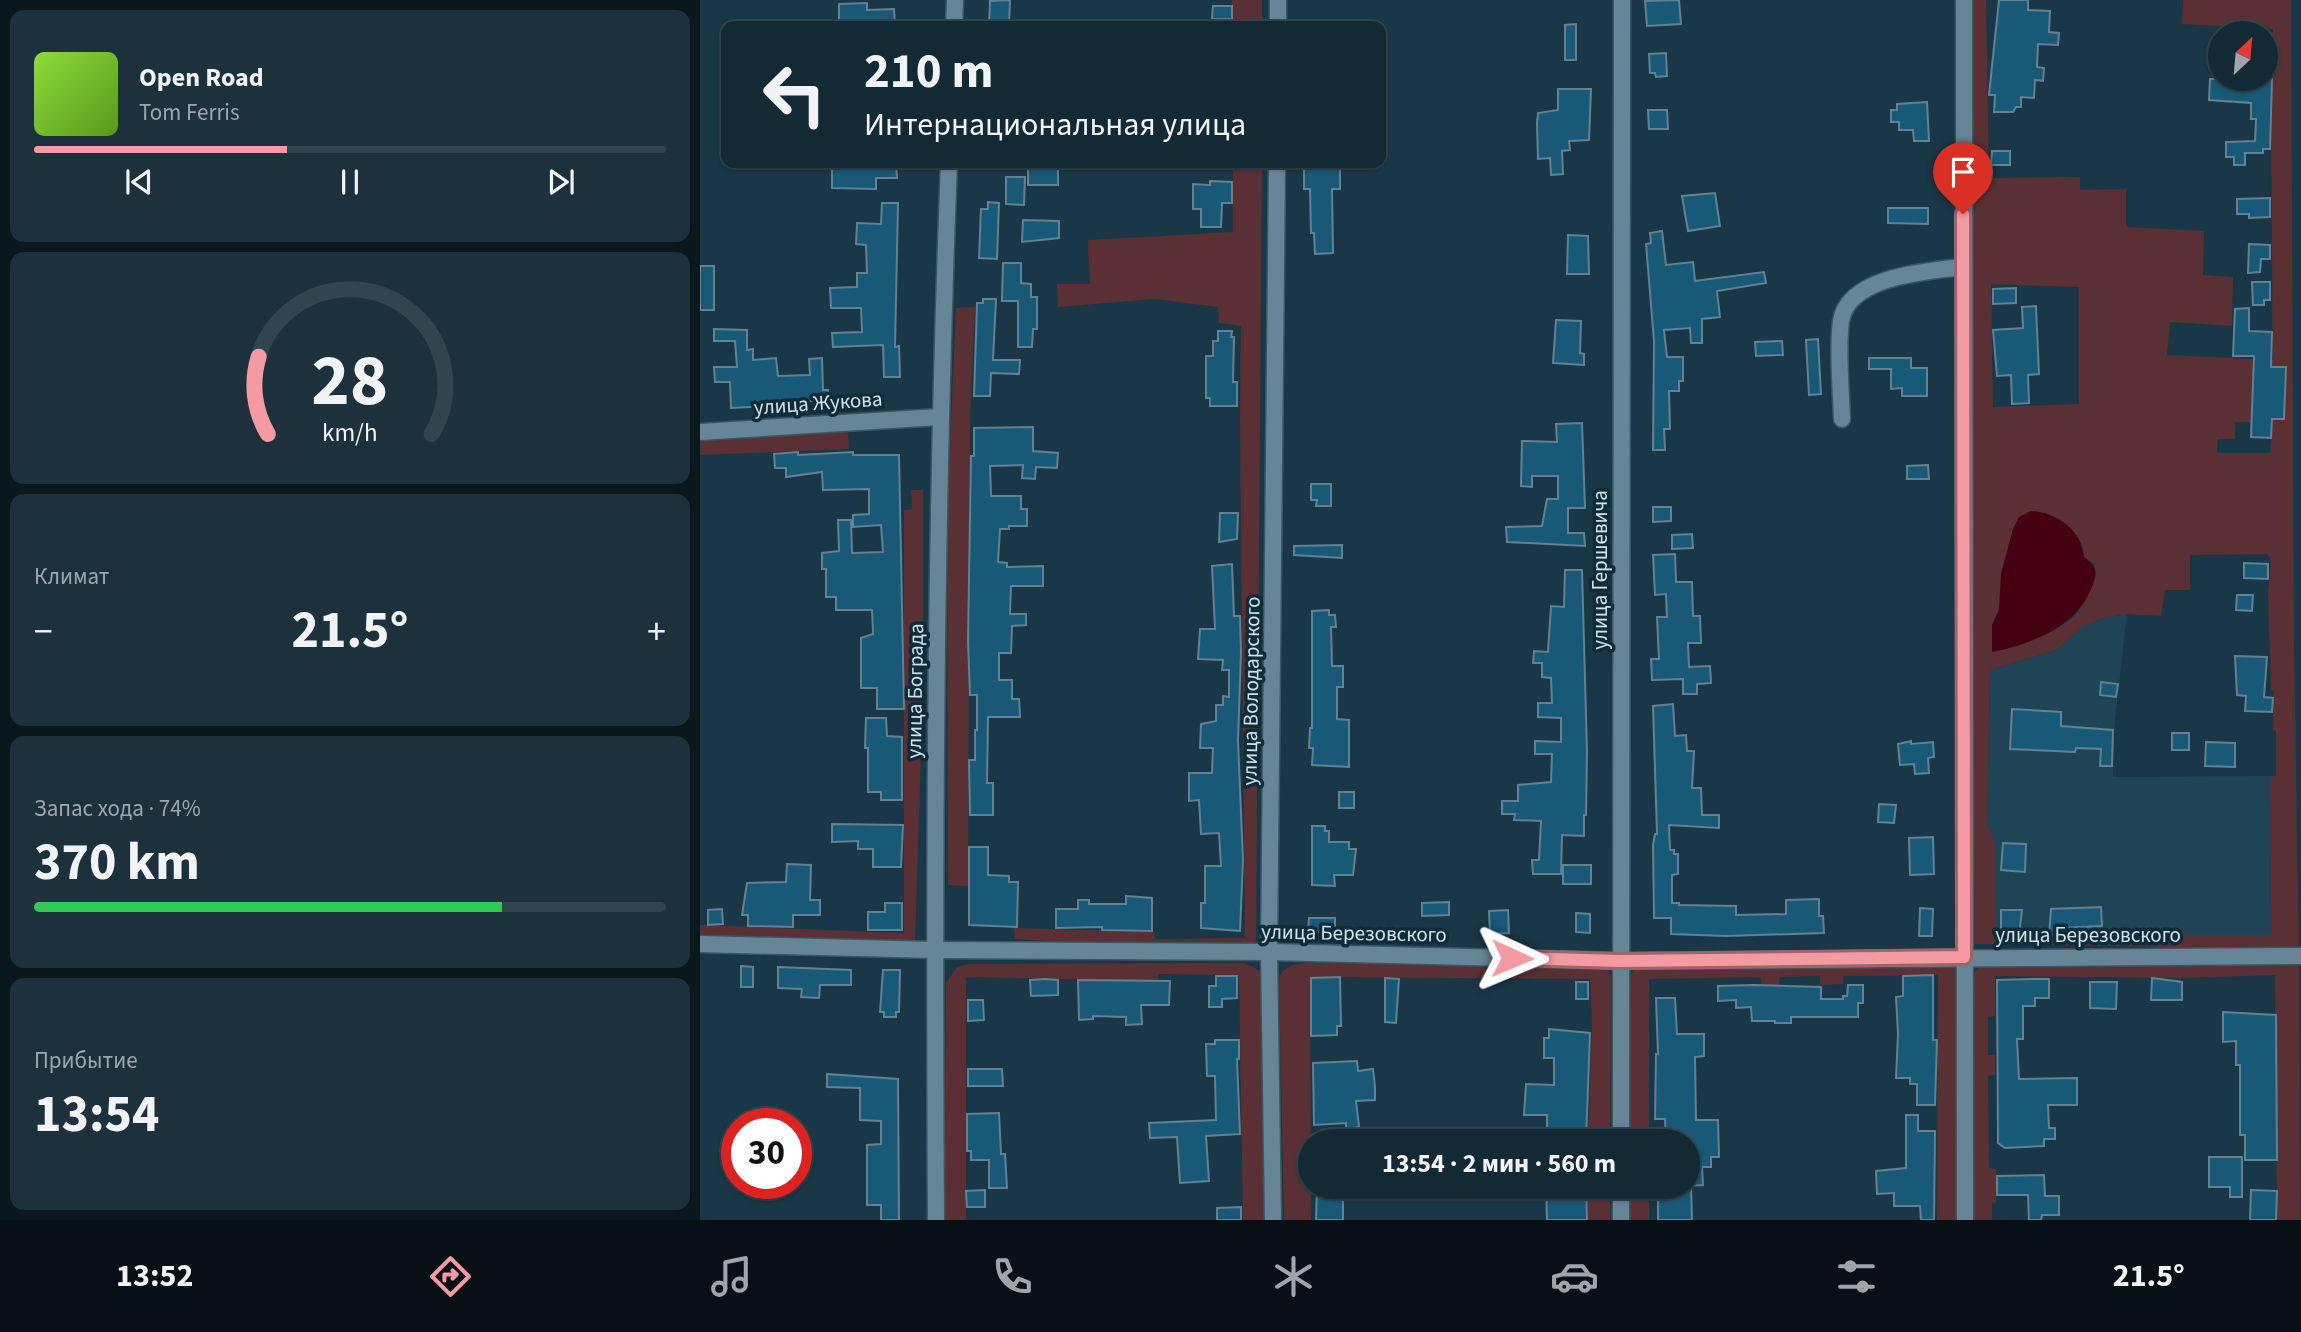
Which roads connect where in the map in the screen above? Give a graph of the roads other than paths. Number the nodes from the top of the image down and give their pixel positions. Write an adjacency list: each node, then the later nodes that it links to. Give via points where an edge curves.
1 (956, 0): 5 (street)
2 (1278, 0): 6 (street)
3 (1622, 0): 18 (street, улица Гершевича)
4 (1964, 0): 9 (street)
5 (954, 21)
6 (1278, 21)
7 (949, 168): 10 (street, улица Бограда)
8 (1277, 168): 15 (street, улица Володарского)
9 (1962, 267): 11 (street, via 1886,280 1852,299 1841,319); 17 (street)
10 (939, 417): 12 (street, улица Жукова); 14 (street, улица Бограда)
11 (1842, 419)
12 (700, 432)
13 (700, 944): 14 (street, улица Березовского)
14 (934, 950): 15 (street, улица Березовского); 21 (street, улица Бограда)
15 (1269, 951): 18 (street, улица Березовского); 22 (street, улица Володарского)
16 (2301, 956): 17 (street, улица Березовского)
17 (1964, 957): 18 (street, улица Березовского); 24 (street)
18 (1620, 961): 19 (street, улица Гершевича)
19 (1621, 1129)
20 (1621, 1199): 23 (street)
21 (936, 1220)
22 (1273, 1220)
23 (1621, 1220)
24 (1965, 1220)

